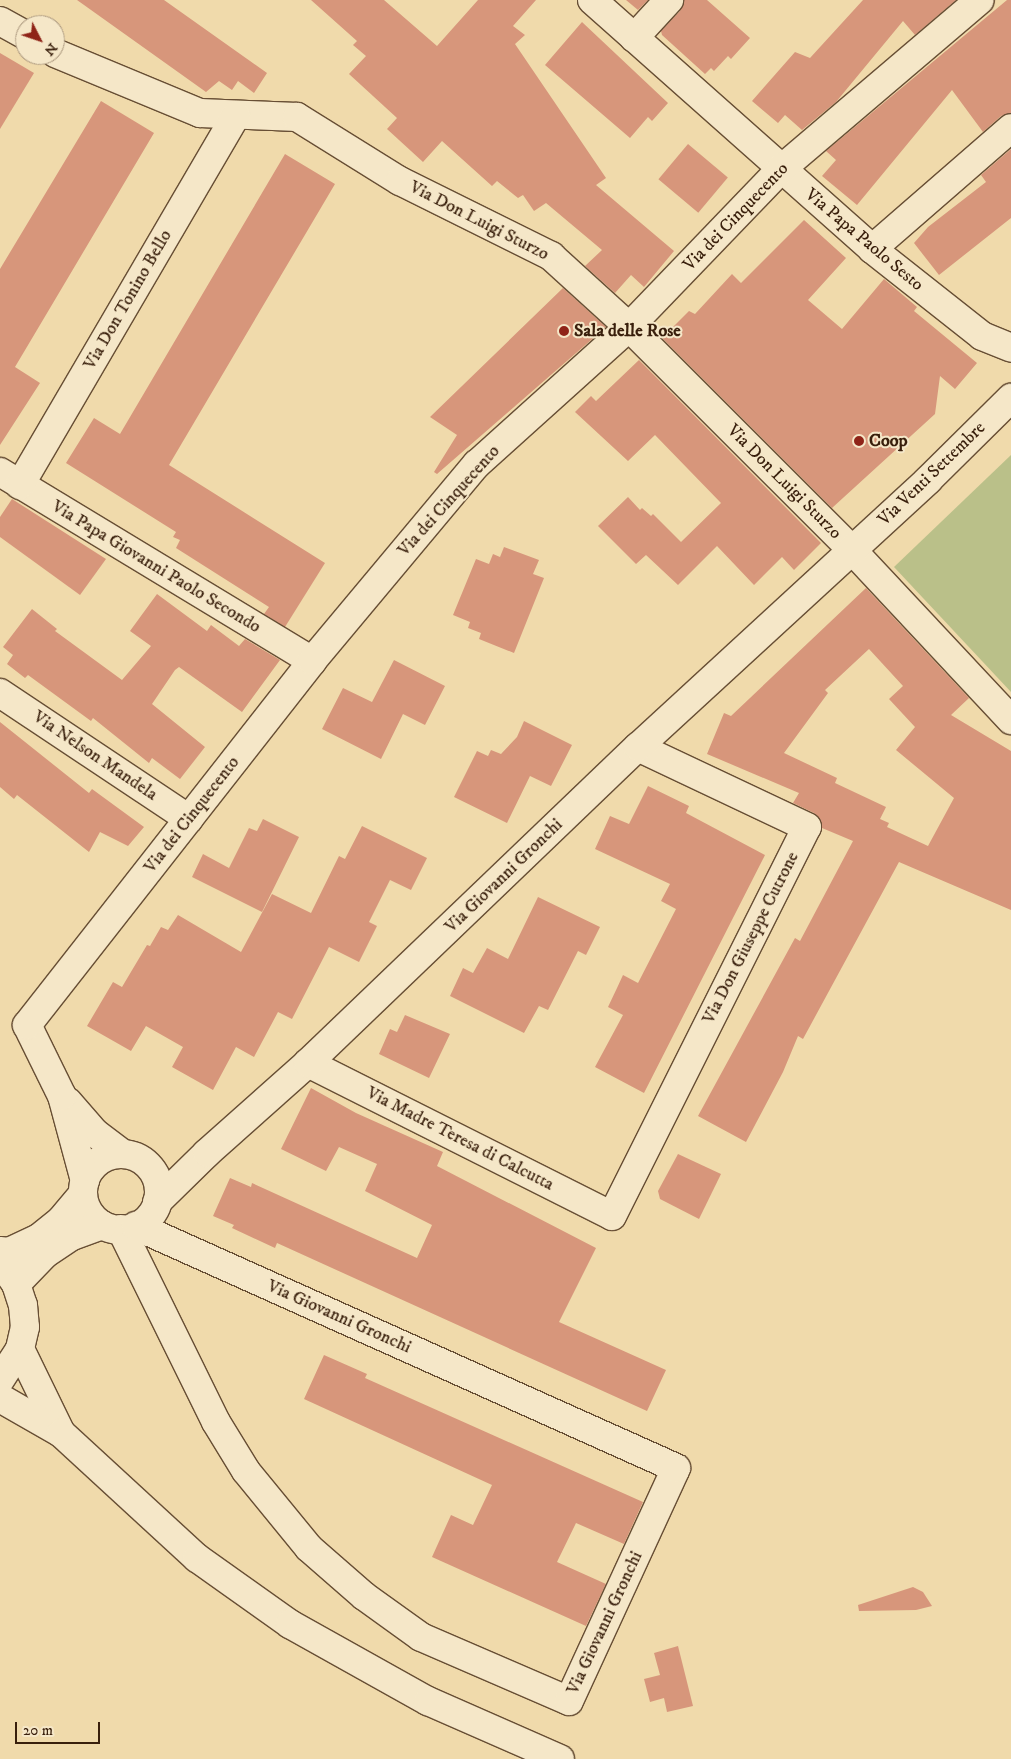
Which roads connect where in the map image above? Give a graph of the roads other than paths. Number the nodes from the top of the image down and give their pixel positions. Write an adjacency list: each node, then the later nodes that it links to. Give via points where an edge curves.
1 (592, 0): 6 (street, Via Papa Paolo Sesto)
2 (668, 0): 6 (street)
3 (980, 0): 10 (street, Via dei Cinquecento)
4 (0, 21): 5 (street)
5 (15, 30)
6 (634, 38): 10 (street, Via Papa Paolo Sesto)
7 (65, 57): 8 (street, Via Don Luigi Sturzo, via 200,113)
8 (236, 115): 12 (street, Via Don Luigi Sturzo, via 296,117 400,181 551,256); 15 (street, Via Don Tonino Bello)
9 (1011, 128): 11 (street)
10 (780, 170): 11 (street, Via Papa Paolo Sesto); 12 (street, Via dei Cinquecento)
11 (872, 249): 13 (street, Via Papa Paolo Sesto, via 982,336)
12 (629, 327): 16 (street, Via Don Luigi Sturzo); 17 (street, Via dei Cinquecento, via 477,464)
13 (1011, 348)
14 (1011, 398): 16 (street, Via Venti Settembre)
15 (10, 478): 17 (street, Via Papa Giovanni Paolo Secondo)
16 (852, 550): 19 (street, Via Don Luigi Sturzo); 20 (street, Via Giovanni Gronchi)
17 (312, 661): 21 (street, Via dei Cinquecento)
18 (0, 692): 21 (street, Via Nelson Mandela)
19 (1011, 720)
20 (638, 747): 22 (street, Via Giovanni Gronchi); 28 (street, Via Don Giuseppe Cutrone, via 807,827)
21 (189, 819): 23 (street, Via dei Cinquecento, via 27,1025)
22 (308, 1063): 24 (street, Via Giovanni Gronchi); 28 (street, Via Madre Teresa di Calcutta)
23 (62, 1096): 25 (street, via 95,1133); 26 (street, Via Giovanni Gronchi)
24 (208, 1153): 25 (street, via 182,1162); 27 (street, Via Giovanni Gronchi)
25 (133, 1157): 26 (street, via 98,1161); 27 (street, via 157,1180)
26 (84, 1187): 29 (street, Via Giovanni Gronchi, via 86,1206); 30 (street, via 61,1220 39,1238 9,1252)
27 (157, 1202): 29 (street, Via Giovanni Gronchi, via 149,1217)
28 (612, 1216)
29 (120, 1227): 29 (street, Via Giovanni Gronchi, via 216,1422 246,1471 309,1548 364,1596 421,1637 570,1701 676,1468); 32 (street, via 72,1236 45,1254)
30 (0, 1251)
31 (0, 1261): 32 (street)
32 (16, 1284): 33 (street, via 23,1305 25,1327)
33 (20, 1349): 34 (street); 36 (street)
34 (0, 1380)
35 (0, 1398): 36 (street)
36 (61, 1433): 37 (street, via 197,1558 290,1624 428,1701)
37 (560, 1759)

